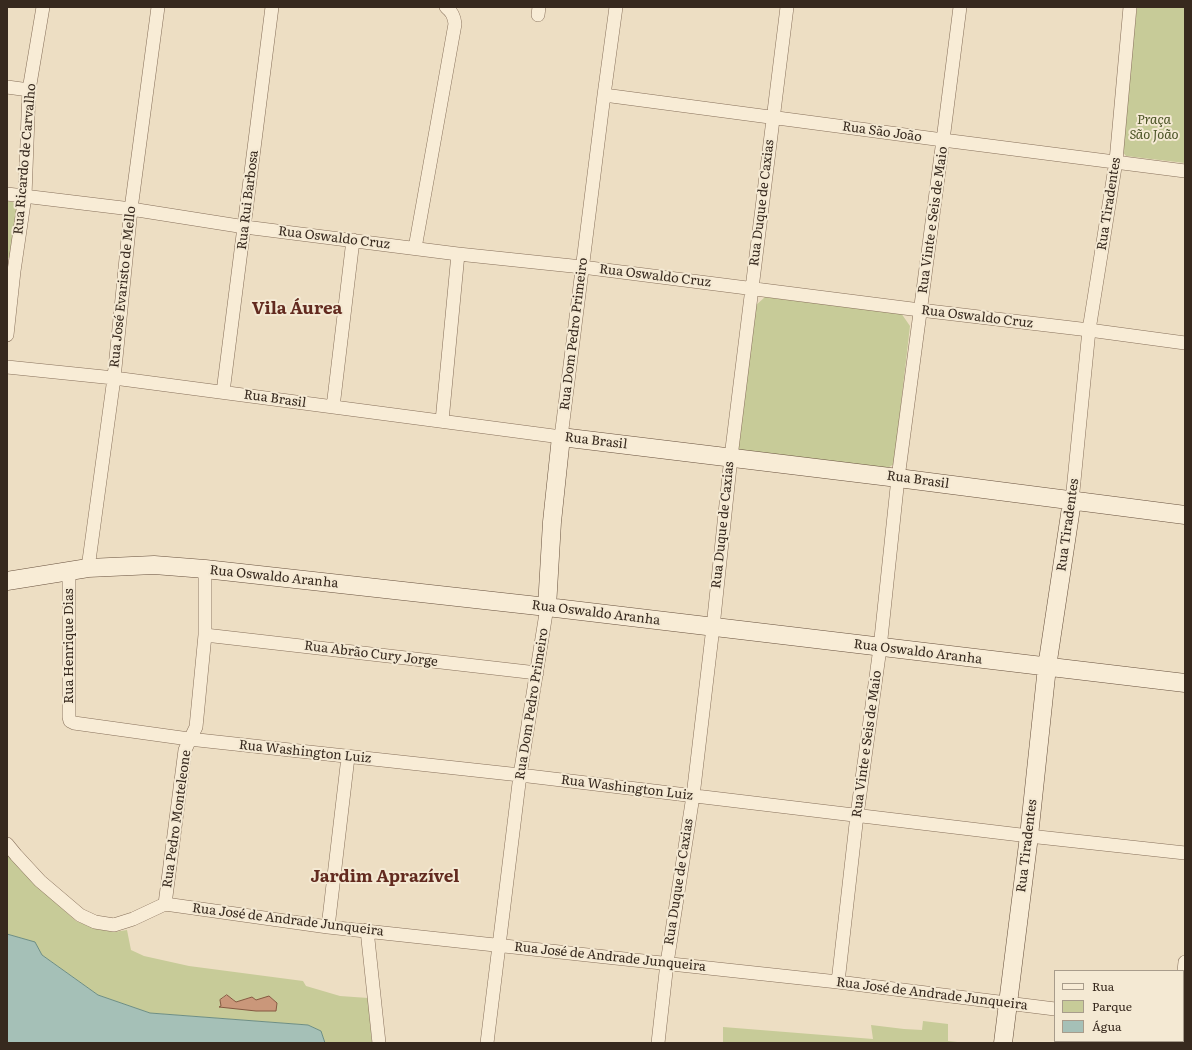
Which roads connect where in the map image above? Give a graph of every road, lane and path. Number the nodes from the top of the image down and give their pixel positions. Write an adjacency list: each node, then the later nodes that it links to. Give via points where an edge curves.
1 (43, 7): 10 (street, Rua Ricardo de Carvalho)
2 (158, 7): 18 (street, Rua José Evaristo de Mello)
3 (272, 7): 19 (street, Rua Rui Barbosa)
4 (446, 7): 21 (street, via 454,16 455,24)
5 (616, 7): 11 (street, Rua Dom Pedro Primeiro)
6 (786, 7): 12 (street, Rua Duque de Caxias)
7 (960, 7): 13 (street, Rua Vinte e Seis de Maio)
8 (1130, 7): 14 (street, Rua Tiradentes)
9 (7, 87): 10 (street)
10 (29, 90): 17 (street, Rua Ricardo de Carvalho)
11 (604, 95): 12 (street, Rua São João); 23 (street, Rua Dom Pedro Primeiro)
12 (773, 117): 13 (street, Rua São João); 25 (street, Rua Duque de Caxias)
13 (944, 140): 14 (street, Rua São João); 26 (street, Rua Vinte e Seis de Maio)
14 (1116, 162): 15 (street, Rua São João); 27 (street, Rua Tiradentes)
15 (1185, 170)
16 (7, 194): 17 (street, Rua Oswaldo Cruz)
17 (25, 196): 18 (street, Rua Oswaldo Cruz); 24 (street, Rua Ricardo de Carvalho)
18 (131, 209): 19 (street, Rua Oswaldo Cruz); 31 (street, Rua José Evaristo de Mello)
19 (245, 226): 20 (street, Rua Oswaldo Cruz); 32 (street, Rua Rui Barbosa)
20 (353, 240): 21 (street, Rua Oswaldo Cruz); 33 (street)
21 (415, 248): 22 (street, Rua Oswaldo Cruz)
22 (458, 254): 23 (street, Rua Oswaldo Cruz); 34 (street)
23 (582, 267): 25 (street, Rua Oswaldo Cruz); 35 (street, Rua Dom Pedro Primeiro)
24 (10, 270): 28 (street, Rua Ricardo de Carvalho)
25 (752, 289): 26 (street, Rua Oswaldo Cruz); 36 (street, Rua Duque de Caxias)
26 (920, 310): 27 (street, Rua Oswaldo Cruz); 37 (street, Rua Vinte e Seis de Maio)
27 (1089, 330): 29 (street, Rua Oswaldo Cruz); 38 (street, Rua Tiradentes)
28 (7, 335)
29 (1185, 343)
30 (7, 367): 31 (street, Rua Brasil)
31 (114, 378): 32 (street, Rua Brasil); 40 (street, Rua José Evaristo de Mello)
32 (223, 392): 33 (street, Rua Brasil)
33 (333, 407): 34 (street, Rua Brasil)
34 (442, 421): 35 (street, Rua Brasil)
35 (561, 437): 36 (street, Rua Brasil); 44 (street, Rua Dom Pedro Primeiro, via 552,522)
36 (731, 457): 37 (street, Rua Brasil); 45 (street, Rua Duque de Caxias)
37 (898, 478): 38 (street, Rua Brasil); 47 (street, Rua Vinte e Seis de Maio)
38 (1072, 501): 39 (street, Rua Brasil); 48 (street, Rua Tiradentes)
39 (1185, 516)
40 (88, 568): 41 (street, Rua Oswaldo Aranha, via 154,565); 42 (street, Rua Oswaldo Aranha)
41 (205, 569): 44 (street, Rua Oswaldo Aranha); 46 (street, Rua Pedro Monteleone)
42 (68, 570): 43 (street, Rua Oswaldo Aranha); 51 (street, Rua Henrique Dias)
43 (7, 581)
44 (547, 608): 45 (street, Rua Oswaldo Aranha); 49 (street, Rua Dom Pedro Primeiro)
45 (713, 627): 47 (street, Rua Oswaldo Aranha); 55 (street, Rua Duque de Caxias)
46 (204, 635): 49 (street, Rua Abrão Cury Jorge); 52 (street, Rua Pedro Monteleone, via 196,728)
47 (880, 648): 48 (street, Rua Oswaldo Aranha); 56 (street, Rua Vinte e Seis de Maio)
48 (1047, 668): 50 (street, Rua Oswaldo Aranha); 57 (street, Rua Tiradentes)
49 (537, 673): 54 (street, Rua Dom Pedro Primeiro)
50 (1185, 683)
51 (70, 721): 52 (street, Rua Washington Luiz)
52 (189, 739): 53 (street, Rua Washington Luiz); 60 (street, Rua Pedro Monteleone, via 185,750)
53 (348, 757): 54 (street, Rua Washington Luiz); 61 (street)
54 (520, 775): 55 (street, Rua Washington Luiz); 63 (street, Rua Dom Pedro Primeiro)
55 (693, 796): 56 (street, Rua Washington Luiz); 64 (street, Rua Duque de Caxias)
56 (857, 815): 57 (street, Rua Washington Luiz); 65 (street, Rua Vinte e Seis de Maio)
57 (1029, 836): 59 (street, Rua Washington Luiz); 66 (street, Rua Tiradentes)
58 (7, 844): 60 (street, via 40,881 80,915 95,922 114,925)
59 (1185, 853)
60 (165, 904): 61 (street, Rua José de Andrade Junqueira)
61 (328, 927): 62 (street, Rua José de Andrade Junqueira)
62 (367, 930): 63 (street, Rua José de Andrade Junqueira); 68 (street)
63 (500, 945): 64 (street, Rua José de Andrade Junqueira); 69 (street, Rua Dom Pedro Primeiro)
64 (667, 963): 65 (street, Rua José de Andrade Junqueira); 70 (street, Rua Duque de Caxias)
65 (838, 982): 66 (street, Rua José de Andrade Junqueira)
66 (1008, 1003): 67 (street, Rua José de Andrade Junqueira); 71 (street, Rua Tiradentes)
67 (1054, 1009)
68 (379, 1043)
69 (487, 1043)
70 (658, 1043)
71 (1003, 1043)

